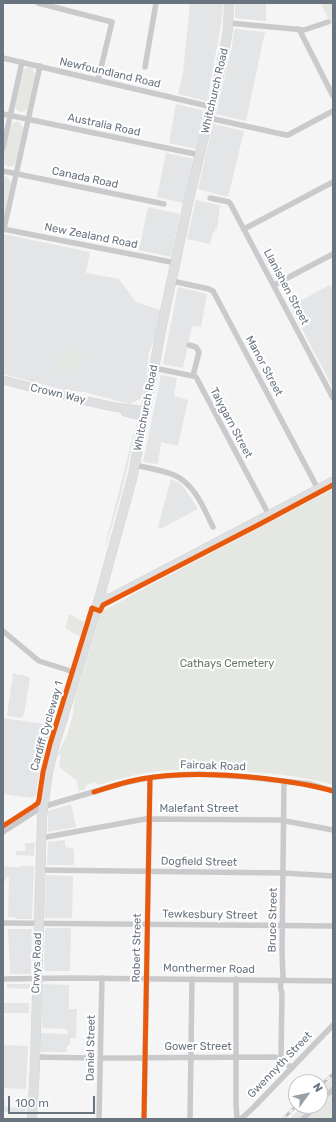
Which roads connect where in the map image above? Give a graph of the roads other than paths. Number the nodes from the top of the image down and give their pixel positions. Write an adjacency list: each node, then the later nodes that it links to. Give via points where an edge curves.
1 (38, 3): 11 (street, via 112,22)
2 (156, 3): 10 (street)
3 (229, 3): 5 (main road, Whitchurch Road)
4 (328, 22): 6 (street, via 304,30)
5 (229, 23): 6 (street); 13 (main road, Whitchurch Road)
6 (298, 29): 12 (street)
7 (3, 58): 8 (street, Newfoundland Road)
8 (22, 62): 9 (street, Newfoundland Road); 16 (street)
9 (40, 66): 11 (street, Newfoundland Road); 18 (street)
10 (145, 67)
11 (98, 80): 13 (street, Newfoundland Road)
12 (333, 96)
13 (212, 108): 17 (main road, Whitchurch Road)
14 (333, 111): 17 (street, via 288,135)
15 (3, 114): 16 (street, Australia Road)
16 (10, 116): 18 (street, Australia Road); 19 (street)
17 (209, 118): 20 (main road, Whitchurch Road)
18 (28, 119): 20 (street, Australia Road); 22 (street)
19 (3, 148)
20 (200, 155): 29 (main road, Whitchurch Road)
21 (3, 171): 22 (street, Canada Road)
22 (16, 174): 25 (street, Canada Road); 26 (street)
23 (333, 182): 27 (street)
24 (210, 198): 27 (street, Llanishen Street, via 230,203)
25 (164, 204)
26 (3, 229): 29 (street, New Zealand Road)
27 (244, 229): 31 (street, Llanishen Street)
28 (333, 254): 31 (street)
29 (176, 263): 30 (main road, Whitchurch Road)
30 (172, 281): 33 (main road, Whitchurch Road); 40 (street, Manor Street, via 213,291)
31 (274, 285): 36 (street, Llanishen Street)
32 (189, 345): 34 (street, via 196,347 199,352)
33 (154, 368): 34 (street); 37 (main road, Whitchurch Road)
34 (193, 376): 41 (street, Talygarn Street, via 196,377)
35 (3, 380): 37 (street, Crown Way, via 114,406 126,413)
36 (333, 398)
37 (145, 414): 38 (main road, Whitchurch Road)
38 (135, 465): 42 (street, via 184,480 196,494); 43 (main road, Whitchurch Road)
39 (333, 481): 40 (street)
40 (318, 489): 41 (street)
41 (269, 515): 43 (street, via 110,598)
42 (213, 527)
43 (100, 597): 45 (main road, Whitchurch Road)
44 (3, 631): 45 (street, via 39,661)
45 (77, 673): 49 (main road, Whitchurch Road, via 50,761)
46 (150, 778): 47 (street, Fairoak Road, via 198,774); 49 (street, Fairoak Road, via 120,784); 50 (street, Robert Street)
47 (284, 781): 48 (street, Fairoak Road, via 311,784); 51 (street, Bruce Street)
48 (333, 791)
49 (42, 808): 53 (street, Fairoak Road); 54 (main road, Crwys Road)
50 (149, 819): 51 (street, Malefant Street); 54 (street, Malefant Street); 56 (street, Robert Street)
51 (284, 820): 52 (street, Malefant Street); 57 (street, Bruce Street)
52 (333, 830)
53 (3, 832)
54 (41, 838): 55 (main road, Crwys Road)
55 (40, 870): 56 (street, Dogfield Street); 60 (main road, Crwys Road)
56 (148, 871): 57 (street, Dogfield Street); 61 (street, Robert Street)
57 (283, 873): 58 (street, Dogfield Street); 62 (street, Bruce Street)
58 (333, 876)
59 (3, 923): 60 (street, Tewkesbury Street)
60 (38, 924): 61 (street, Tewkesbury Street); 64 (main road, Crwys Road)
61 (147, 924): 62 (street, Tewkesbury Street); 67 (street, Robert Street)
62 (283, 926): 63 (street, Tewkesbury Street); 70 (street, Bruce Street)
63 (333, 926)
64 (36, 978): 65 (street, Monthermer Road); 66 (street, Monthermer Road); 73 (main road, Crwys Road)
65 (102, 978): 67 (street, Monthermer Road); 77 (street, Daniel Street)
66 (3, 979)
67 (147, 979): 68 (street, Monthermer Road); 78 (street, Robert Street)
68 (192, 979): 69 (street, Monthermer Road); 74 (street)
69 (236, 979): 70 (street, Monthermer Road); 75 (street)
70 (281, 980): 71 (street, Monthermer Road); 79 (street, Bruce Street)
71 (333, 981)
72 (333, 1025): 80 (street, Gwennyth Street)
73 (35, 1057): 76 (street); 81 (main road, Crwys Road)
74 (191, 1057): 75 (street, Gower Street); 78 (street, Gower Street); 84 (street)
75 (236, 1057): 79 (street, Gower Street); 85 (street)
76 (91, 1058)
77 (101, 1058): 78 (street, Gower Street); 82 (street, Daniel Street)
78 (145, 1058): 83 (street, Robert Street)
79 (281, 1059): 80 (street)
80 (292, 1068): 86 (street, Gwennyth Street)
81 (32, 1119)
82 (99, 1119)
83 (144, 1119)
84 (190, 1119)
85 (237, 1119)
86 (241, 1119)

